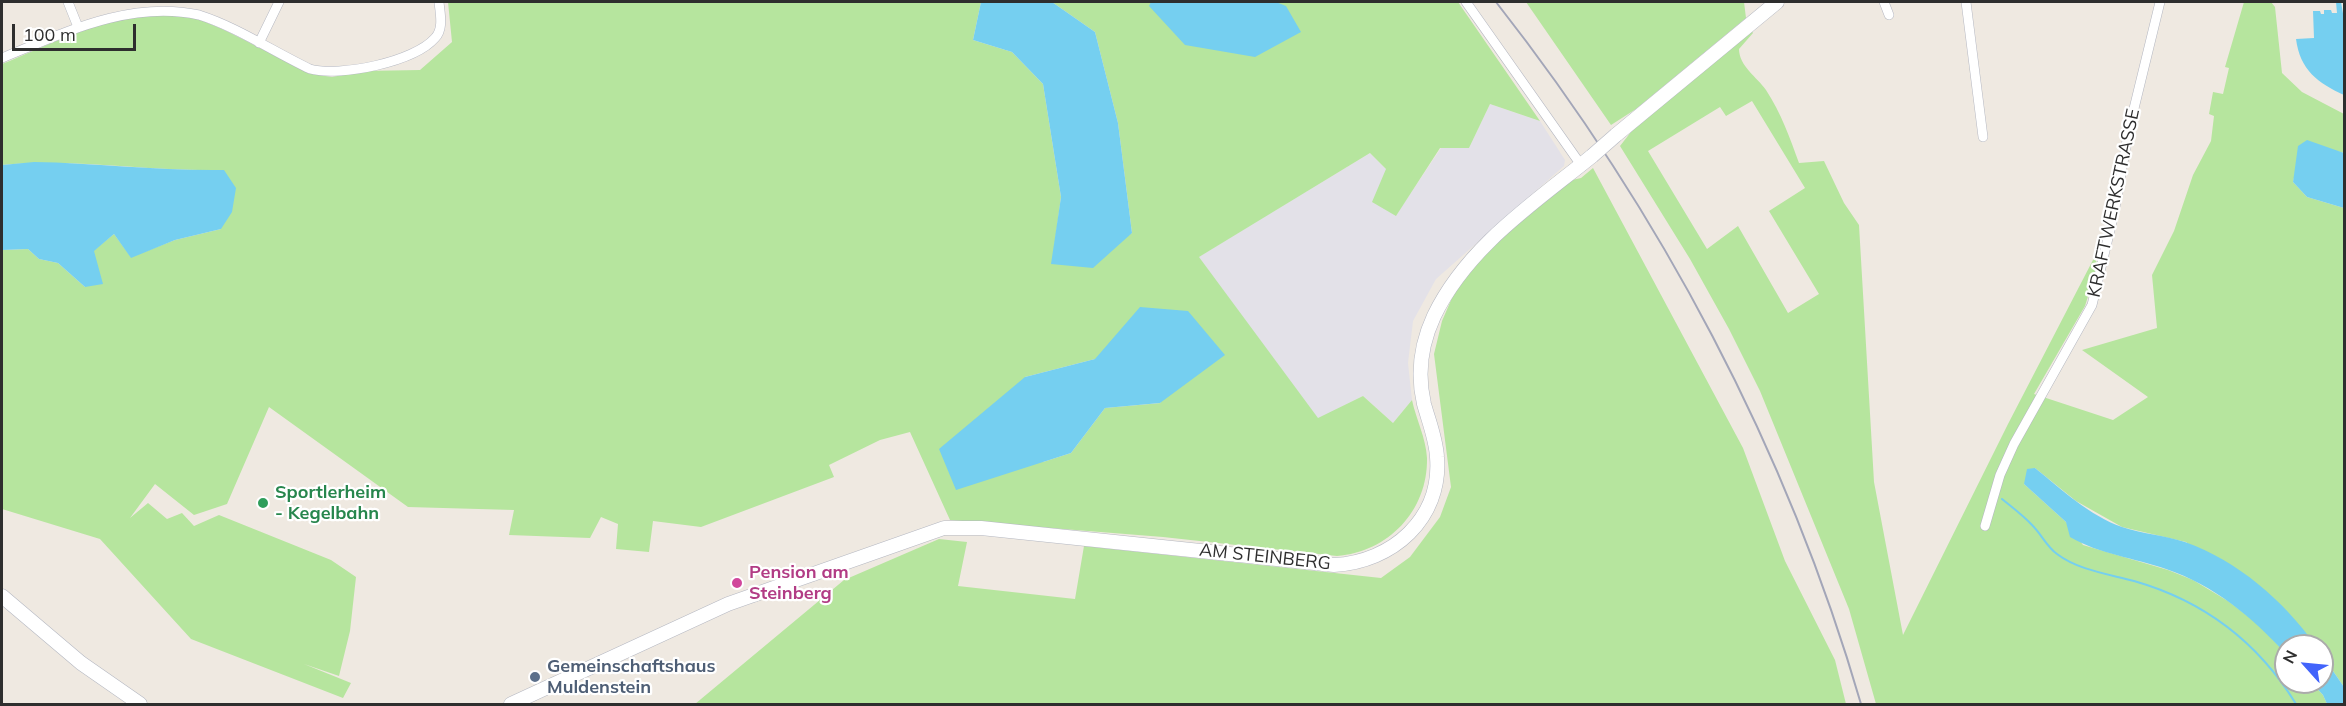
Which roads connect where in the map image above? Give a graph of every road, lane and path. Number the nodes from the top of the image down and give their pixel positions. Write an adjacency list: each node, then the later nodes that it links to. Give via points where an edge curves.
1 (68, 2): 10 (street)
2 (279, 2): 11 (street)
3 (439, 2): 11 (street, via 438,34 424,47 395,60 335,71 310,69)
4 (1466, 2): 14 (street)
5 (1778, 2): 14 (main road, AM STEINBERG, bridge)
6 (1884, 2): 9 (street)
7 (1966, 2): 13 (street)
8 (2160, 2): 15 (street, KRAFTWERKSTRASSE, via 2092,305 2014,444)
9 (1889, 15)
10 (78, 27): 11 (street, via 116,14 171,9 201,16); 12 (street)
11 (259, 44)
12 (2, 58)
13 (1983, 137)
14 (1586, 160): 18 (main road, AM STEINBERG, via 1473,256 1434,316 1424,346 1420,378 1436,448 1434,489 1417,526 1385,553 1365,561 1334,565 960,526 915,537 710,611)
15 (1985, 526)
16 (2, 596): 17 (main road, via 81,663)
17 (140, 705)
18 (511, 705)

